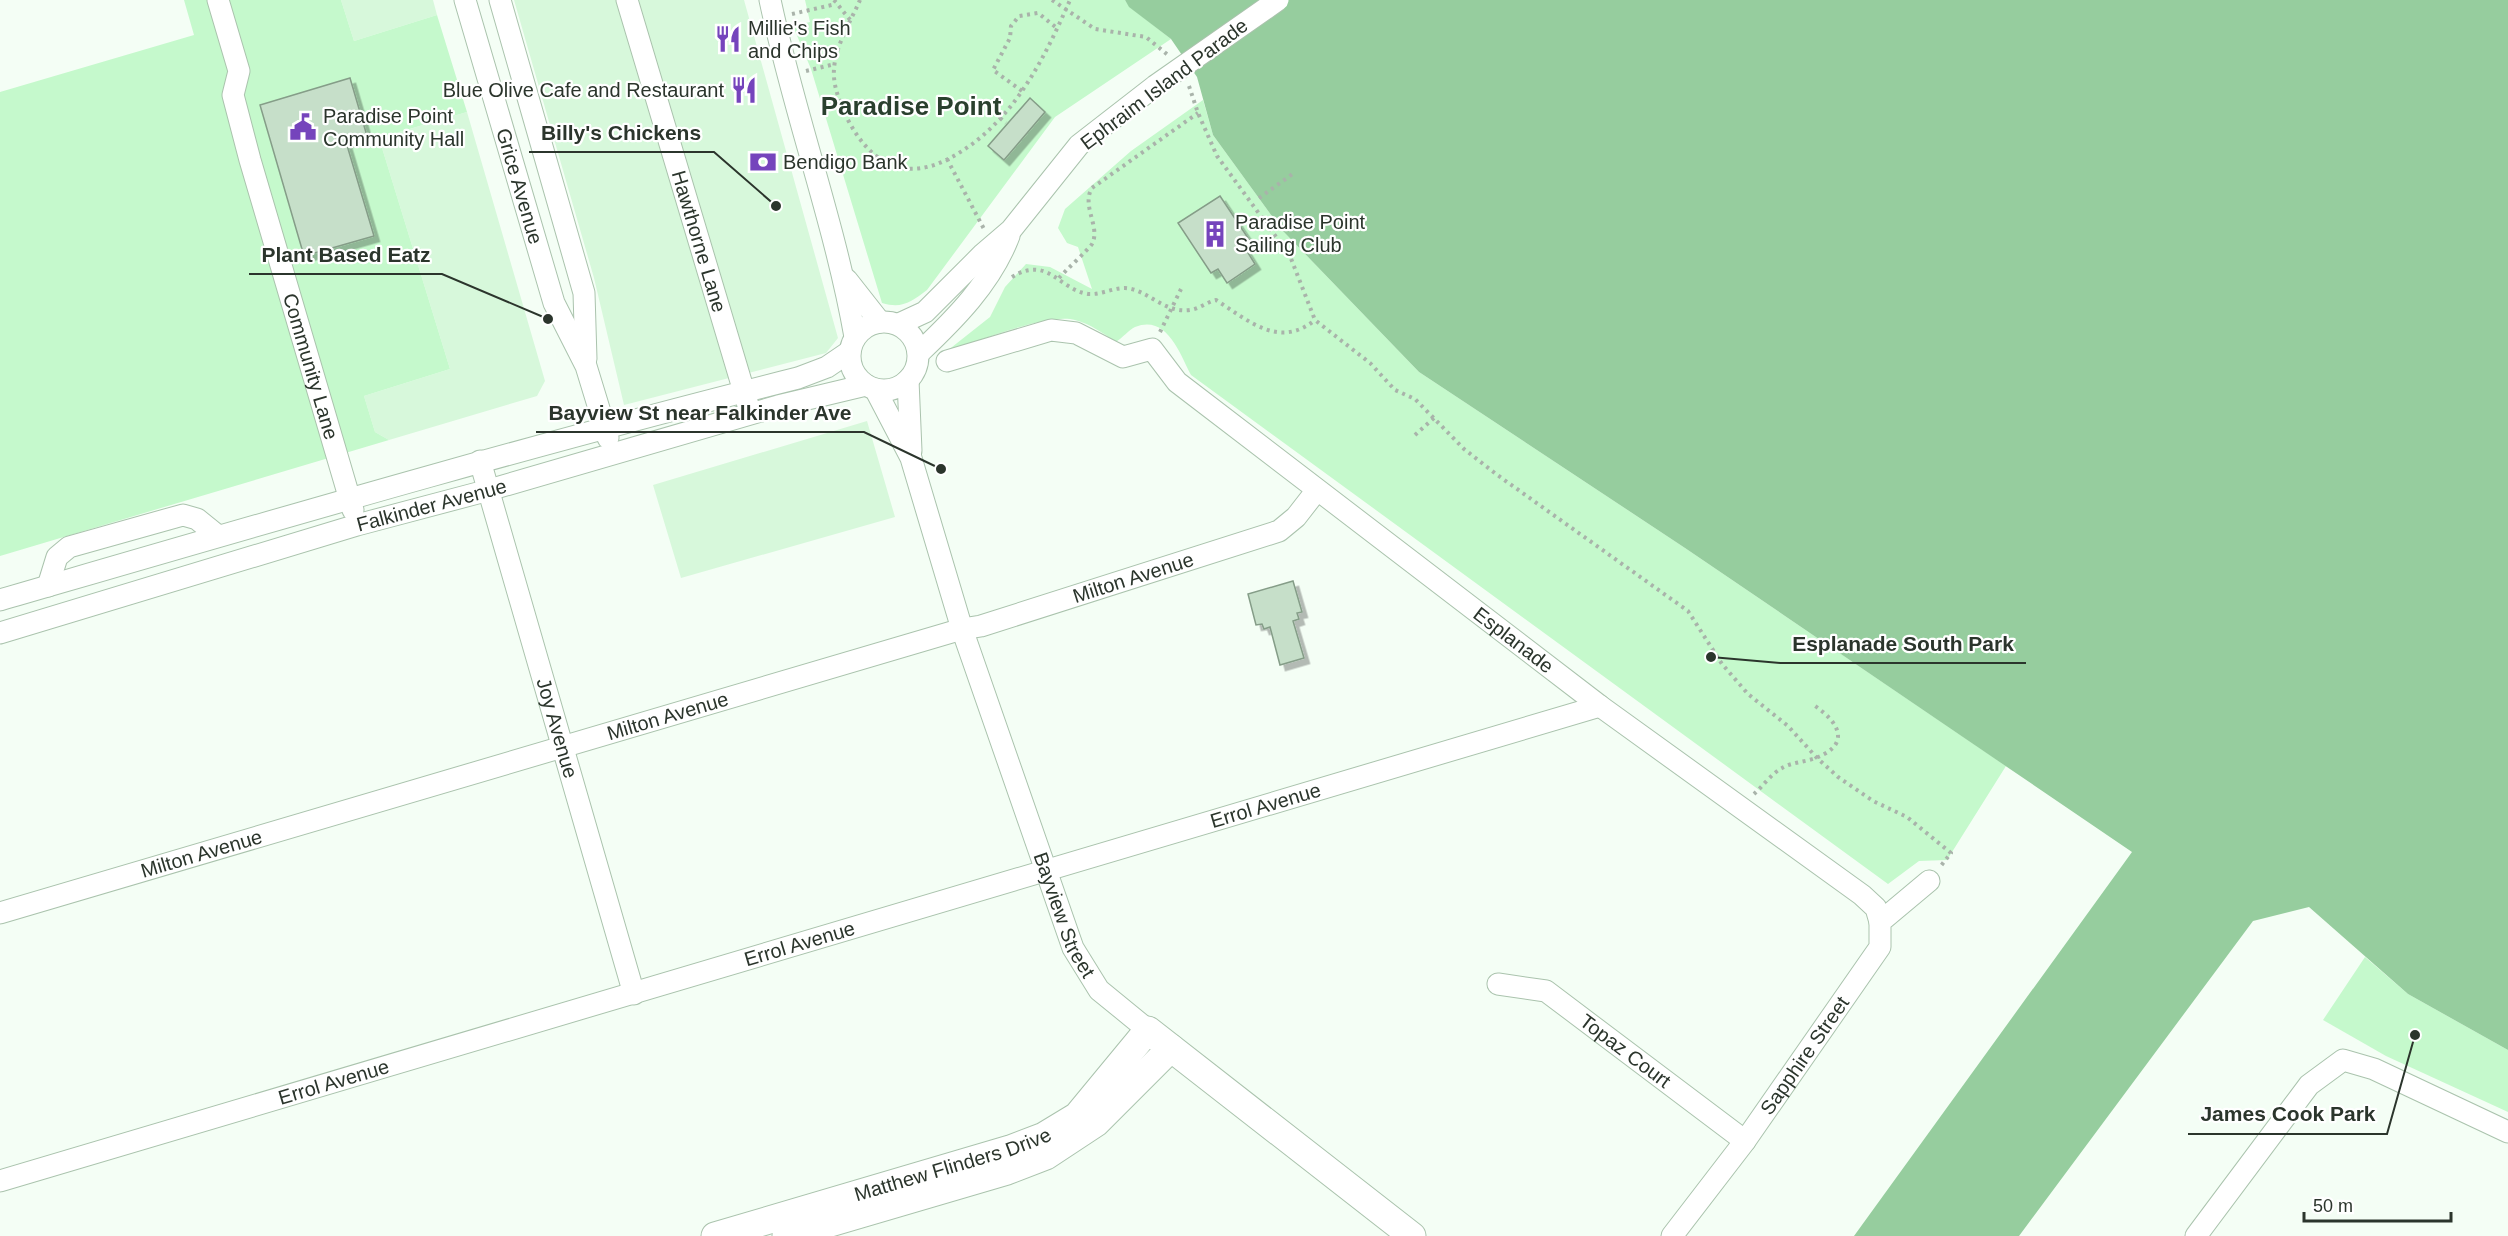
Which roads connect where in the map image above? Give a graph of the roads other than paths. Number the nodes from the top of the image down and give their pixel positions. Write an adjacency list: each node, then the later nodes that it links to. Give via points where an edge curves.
1 (218, 0): 26 (street, Community Lane, via 239,71 233,95 250,160)
2 (465, 0): 10 (street, Grice Avenue)
3 (500, 0): 9 (street, Grice Avenue, via 584,293)
4 (627, 0): 18 (street, Hawthorne Lane)
5 (1278, 0): 7 (street, Ephraim Island Parade, bridge, via 1079,145)
6 (771, 9): 8 (street)
7 (1011, 230): 11 (street, Ephraim Island Parade, via 925,312); 13 (street, Ephraim Island Parade, via 1001,256 964,310)
8 (845, 278): 11 (street); 12 (street)
9 (585, 310): 10 (street); 15 (street, Grice Avenue)
10 (561, 316): 15 (street, Grice Avenue)
11 (890, 323): 12 (street, via 871,324); 13 (street, via 909,332)
12 (852, 345): 17 (street, via 854,372); 18 (street, Falkinder Avenue, via 816,372)
13 (919, 353): 16 (street)
14 (947, 362): 25 (street, Esplanade, via 1051,330 1076,333 1123,357 1152,349 1177,382)
15 (586, 366): 20 (street, Grice Avenue)
16 (908, 380): 17 (street, via 896,388); 22 (street, Bayview Street)
17 (870, 387): 19 (street, Falkinder Avenue, via 841,389); 22 (street, Bayview Street)
18 (744, 392): 19 (street, Hawthorne Lane); 20 (street, Falkinder Avenue)
19 (751, 414): 21 (street, Falkinder Avenue)
20 (605, 426): 21 (street, Grice Avenue); 23 (street, Falkinder Avenue)
21 (612, 453): 24 (street, Falkinder Avenue)
22 (911, 458): 33 (street, Bayview Street)
23 (480, 461): 24 (street, Joy Avenue); 26 (street, Falkinder Avenue)
24 (489, 490): 27 (street, Falkinder Avenue); 36 (street, Joy Avenue)
25 (1317, 490): 33 (street, Milton Avenue, via 1279,531); 35 (street, Esplanade)
26 (349, 497): 27 (street, Community Lane); 28 (street, Falkinder Avenue)
27 (357, 525): 32 (street, Falkinder Avenue)
28 (218, 536): 29 (street, Falkinder Avenue); 30 (street, via 197,519 183,515 69,547 57,556)
29 (68, 580): 30 (street, Falkinder Avenue); 32 (street)
30 (48, 586): 31 (street, Falkinder Avenue)
31 (0, 600)
32 (76, 609): 34 (street, Falkinder Avenue)
33 (962, 629): 36 (street, Milton Avenue); 37 (street, Bayview Street)
34 (0, 633)
35 (1600, 706): 37 (street, Errol Avenue); 40 (street, Esplanade, via 1862,895 1876,908)
36 (562, 747): 39 (street, Milton Avenue); 42 (street, Joy Avenue)
37 (1045, 872): 42 (street, Errol Avenue); 43 (street, Bayview Street, via 1068,938 1087,975 1107,998)
38 (1929, 881): 40 (street)
39 (0, 913)
40 (1880, 922): 46 (street, Sapphire Street, via 1880,948)
41 (1498, 984): 46 (street, Topaz Court, via 1546,991)
42 (634, 994): 47 (street, Errol Avenue)
43 (1148, 1030): 44 (main road, Bayview Street); 48 (main road, Matthew Flinders Drive, via 1077,1116 1044,1136)
44 (1171, 1048): 49 (main road, Matthew Flinders Drive, via 1096,1123 1046,1156); 50 (main road, Bayview Street)
45 (2508, 1132): 52 (street, via 2374,1069 2343,1060 2309,1084)
46 (1745, 1141): 51 (street, Sapphire Street)
47 (0, 1181)
48 (716, 1236)
49 (786, 1236)
50 (1412, 1236)
51 (1672, 1236)
52 (2196, 1236)

